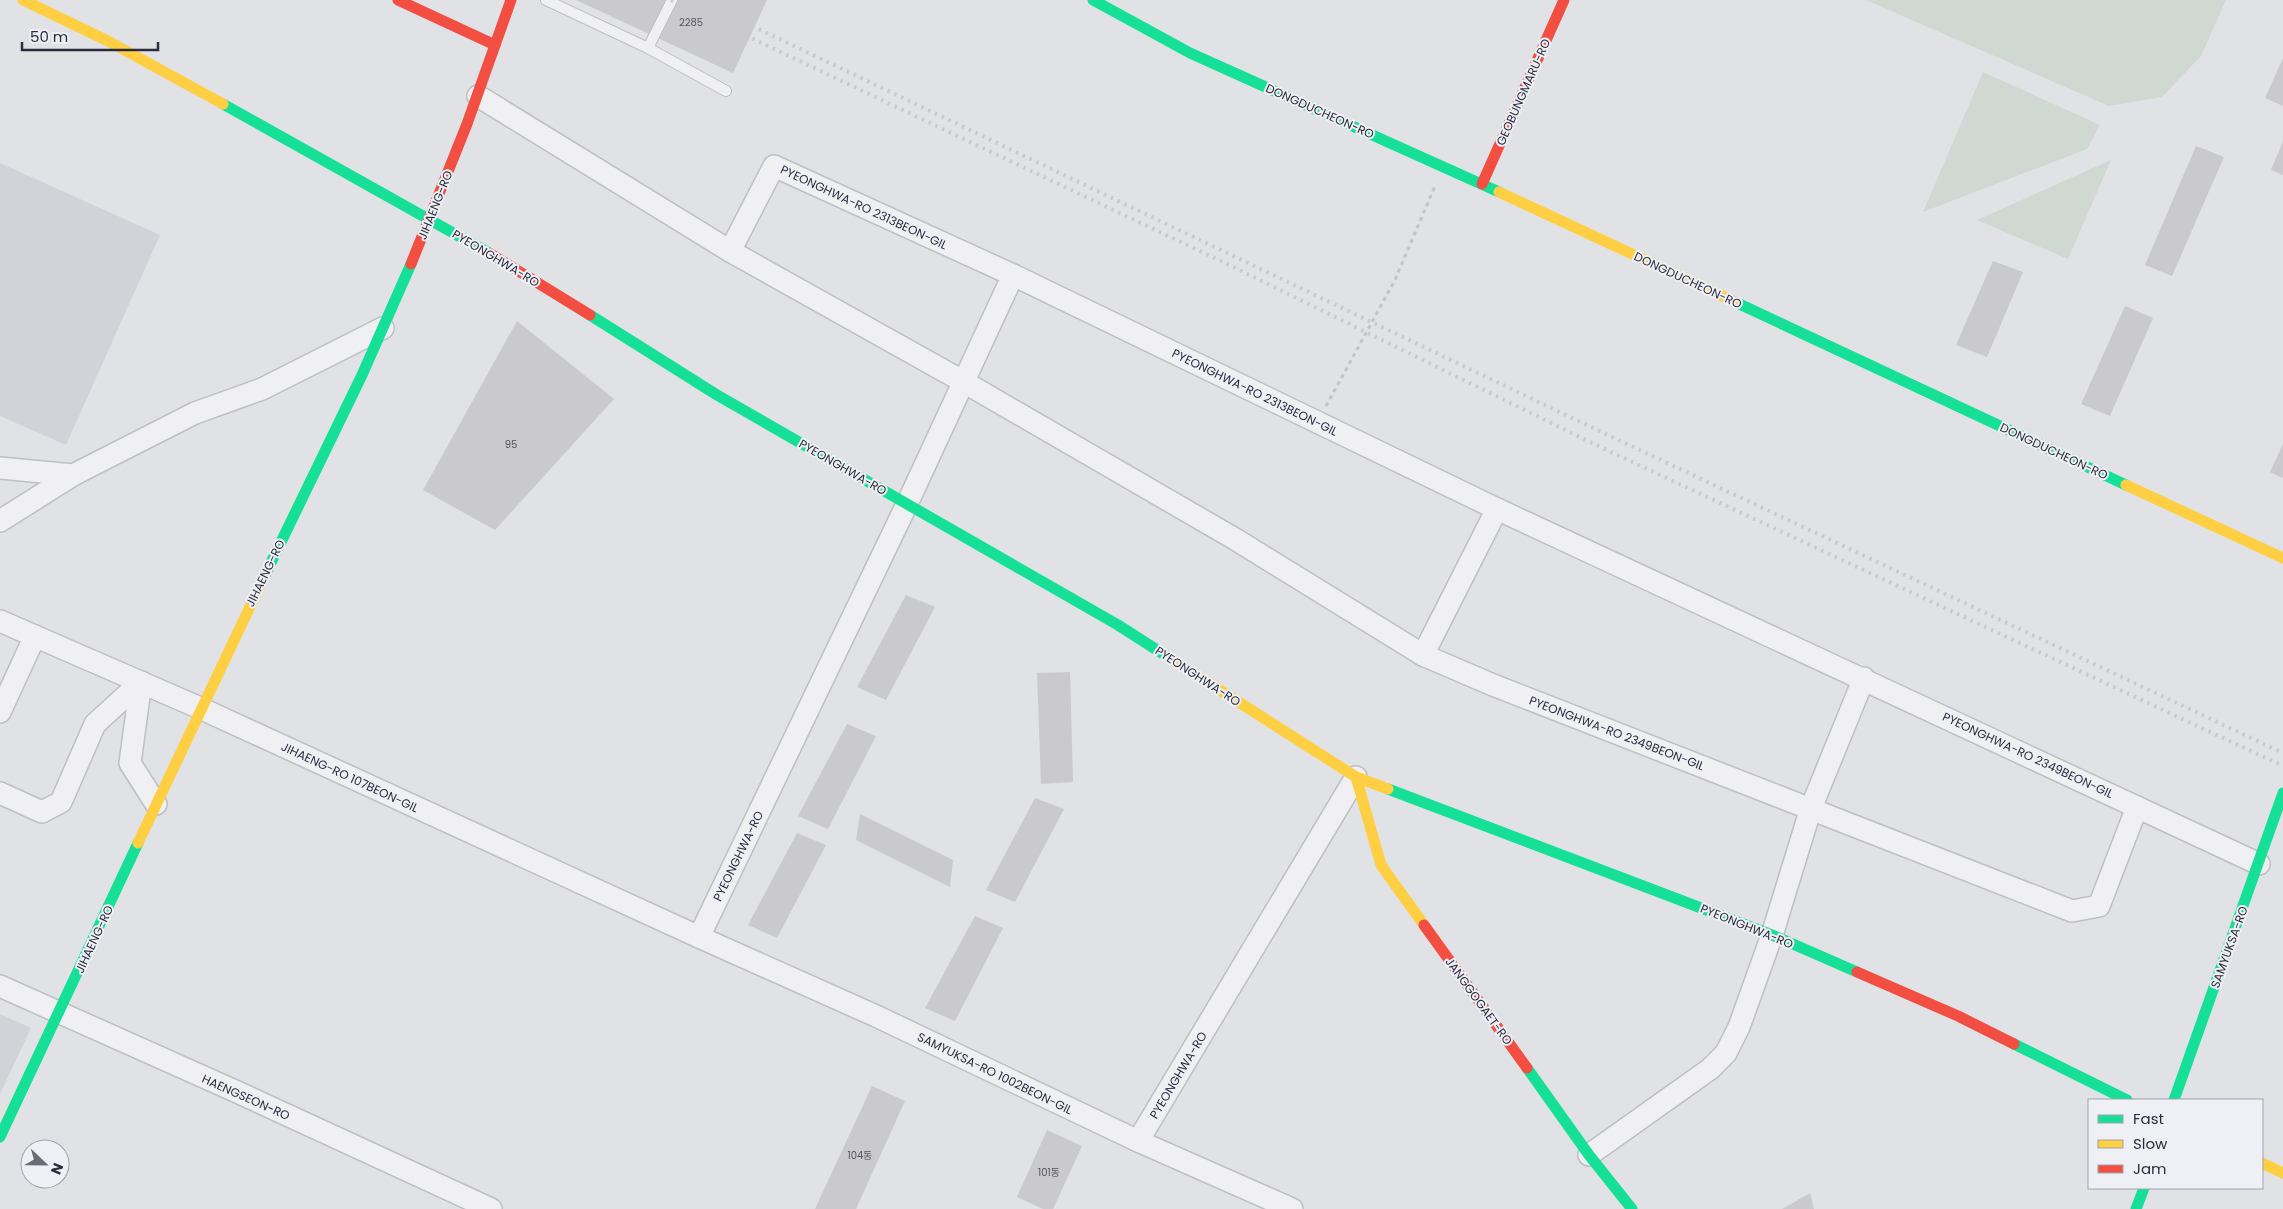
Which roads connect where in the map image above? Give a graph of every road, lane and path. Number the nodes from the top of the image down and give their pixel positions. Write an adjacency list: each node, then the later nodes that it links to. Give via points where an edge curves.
1 (23, 0): 14 (street, PYEONGHWA-RO, via 108,41)
2 (398, 0): 8 (street)
3 (511, 0): 8 (street, JIHAENG-RO)
4 (546, 0): 9 (lane)
5 (672, 0): 9 (lane)
6 (1093, 0): 12 (street, DONGDUCHEON-RO, via 1190,53)
7 (1564, 0): 13 (street, GEOBUNGMARU-RO)
8 (495, 45): 11 (street, JIHAENG-RO)
9 (648, 48): 10 (lane)
10 (726, 90)
11 (478, 96): 14 (street, JIHAENG-RO); 15 (street)
12 (1443, 166): 13 (street, DONGDUCHEON-RO); 19 (path, via 1395,280)
13 (1482, 184): 25 (street, DONGDUCHEON-RO)
14 (430, 219): 17 (street, JIHAENG-RO); 22 (street, PYEONGHWA-RO, via 515,268 717,395)
15 (730, 251): 16 (street, PYEONGHWA-RO 2313BEON-GIL, via 774,166); 18 (street)
16 (1013, 276): 18 (street); 19 (street, PYEONGHWA-RO 2313BEON-GIL)
17 (383, 328): 21 (street, via 262,389 195,413); 31 (street, JIHAENG-RO)
18 (964, 382): 22 (street); 28 (street, via 1235,539)
19 (1317, 422): 23 (street, PYEONGHWA-RO 2313BEON-GIL)
20 (0, 468): 21 (street)
21 (73, 475): 24 (street)
22 (906, 504): 33 (street, PYEONGHWA-RO, via 1118,625); 41 (street, PYEONGHWA-RO)
23 (1497, 509): 28 (street); 29 (street, PYEONGHWA-RO 2349BEON-GIL)
24 (0, 521)
25 (2283, 558)
26 (0, 621): 27 (street, JIHAENG-RO 107BEON-GIL)
27 (35, 636): 30 (street, JIHAENG-RO 107BEON-GIL); 32 (street)
28 (1423, 655): 38 (street, PYEONGHWA-RO 2349BEON-GIL)
29 (1864, 678): 37 (street, PYEONGHWA-RO 2349BEON-GIL); 38 (street)
30 (141, 682): 31 (street, JIHAENG-RO 107BEON-GIL); 35 (street, via 95,724 61,802 42,812); 36 (street, via 130,763)
31 (200, 708): 36 (street, JIHAENG-RO); 41 (street, JIHAENG-RO 107BEON-GIL)
32 (0, 712)
33 (1356, 777): 40 (street, PYEONGHWA-RO); 47 (street, PYEONGHWA-RO); 48 (street, JANGGOGAET-RO, via 1381,865)
34 (2283, 792): 39 (street, SAMYUKSA-RO)
35 (0, 793)
36 (156, 804): 43 (street, JIHAENG-RO)
37 (2137, 807): 38 (street, PYEONGHWA-RO 2349BEON-GIL, via 2099,906 2072,911); 39 (street, PYEONGHWA-RO 2349BEON-GIL)
38 (1811, 808): 40 (street)
39 (2259, 864): 45 (street, SAMYUKSA-RO)
40 (1772, 935): 44 (street, PYEONGHWA-RO, via 1958,1016); 48 (street, via 1739,1027 1726,1053 1710,1069)
41 (699, 937): 47 (street, SAMYUKSA-RO 1002BEON-GIL, via 876,1016)
42 (0, 986): 43 (street, HAENGSEON-RO)
43 (60, 1014): 46 (street, JIHAENG-RO); 52 (street, HAENGSEON-RO)
44 (2126, 1099)
45 (2174, 1099)
46 (0, 1136)
47 (1138, 1141): 53 (street, SAMYUKSA-RO 1002BEON-GIL)
48 (1589, 1155): 54 (street, JANGGOGAET-RO)
49 (2263, 1163): 50 (street)
50 (2283, 1173)
51 (2144, 1189): 55 (street)
52 (491, 1209)
53 (1292, 1209)
54 (1632, 1209)
55 (2136, 1209)

